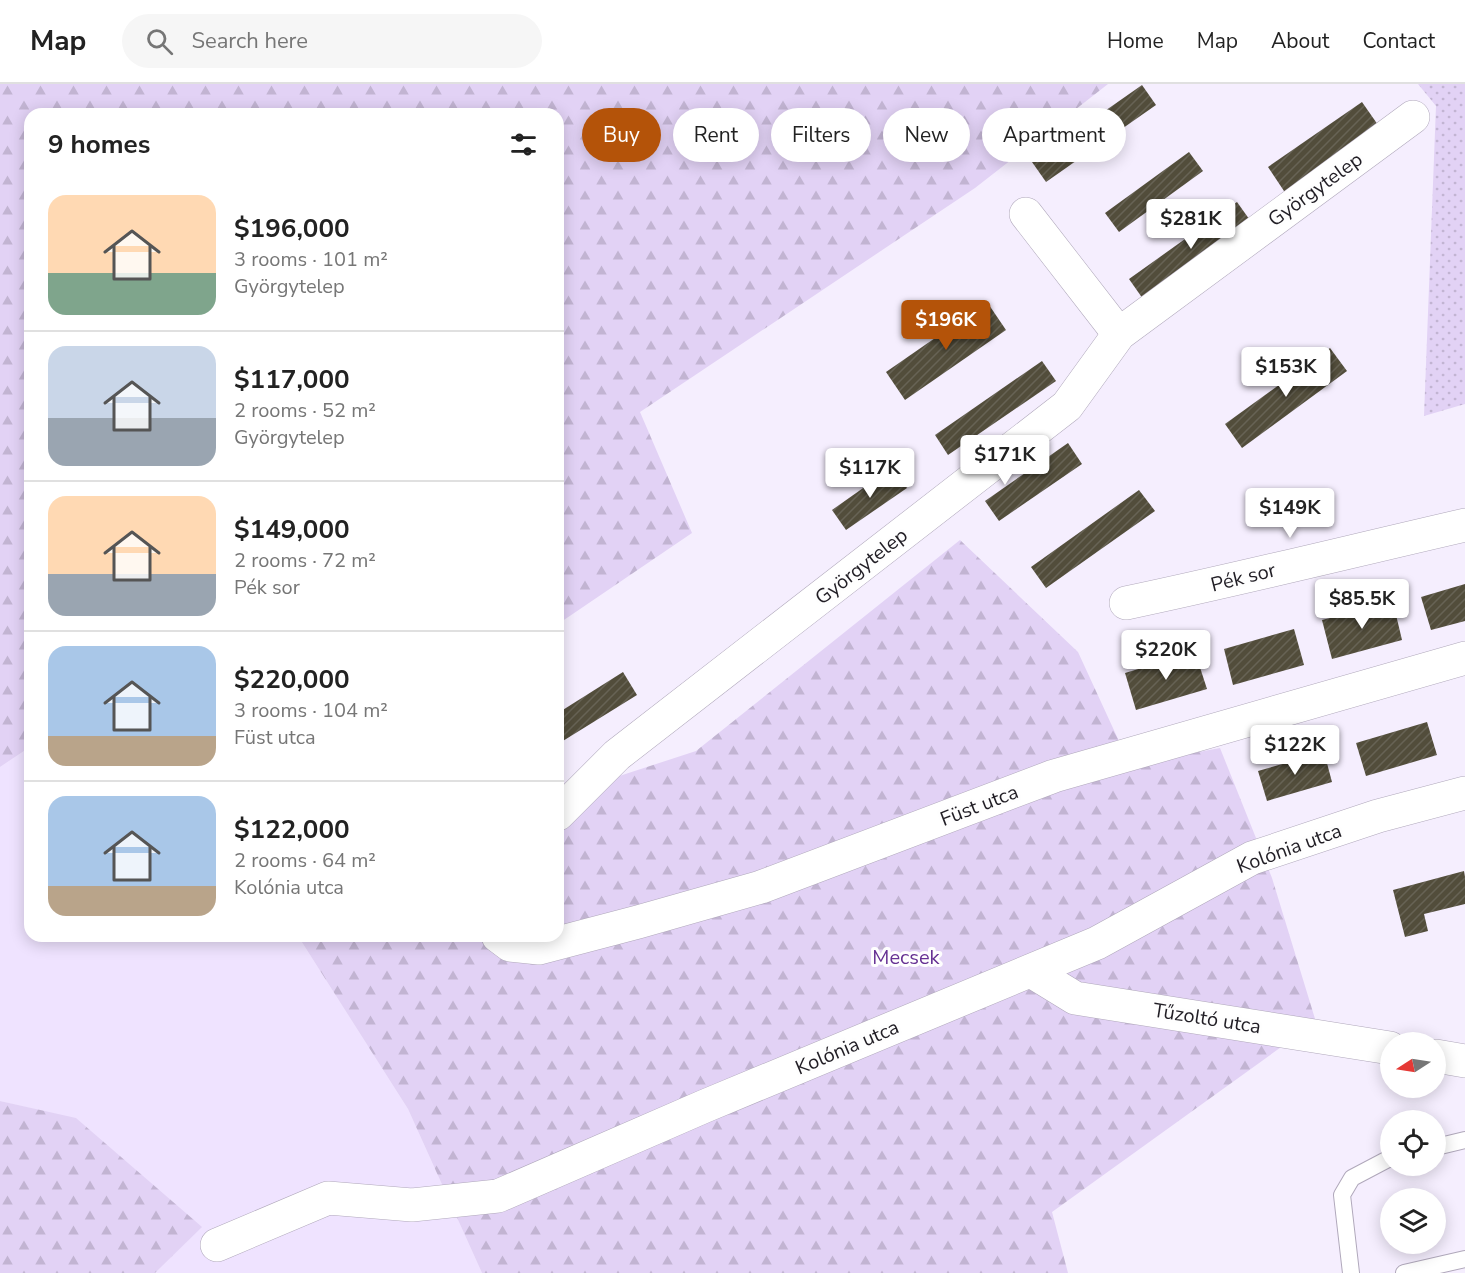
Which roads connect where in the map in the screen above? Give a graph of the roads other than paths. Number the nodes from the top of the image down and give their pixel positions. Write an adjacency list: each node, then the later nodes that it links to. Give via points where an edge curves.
1 (1413, 117): 3 (street, Györgytelep)
2 (1026, 214): 3 (street)
3 (1119, 334): 8 (street, Györgytelep, via 1067,406 617,755)
4 (1465, 525): 5 (street, Pék sor)
5 (1126, 603)
6 (1465, 658): 9 (street, Füst utca, via 1054,776 761,887)
7 (1465, 793): 12 (street, Kolónia utca, via 1378,816 1252,858 1097,943)
8 (564, 808)
9 (564, 941)
10 (506, 942): 11 (street, Füst utca, via 538,948)
11 (561, 942)
12 (1031, 971): 13 (street, Tűzoltó utca, via 1075,998); 19 (street, Kolónia utca, via 498,1196 412,1205 328,1198)
13 (1380, 1046)
14 (1446, 1058): 15 (street)
15 (1465, 1061)
16 (1465, 1140): 17 (lane)
17 (1446, 1145)
18 (1380, 1163): 21 (lane, via 1352,1178 1342,1195)
19 (217, 1245)
20 (1465, 1259): 22 (lane)
21 (1351, 1273)
22 (1404, 1273)

